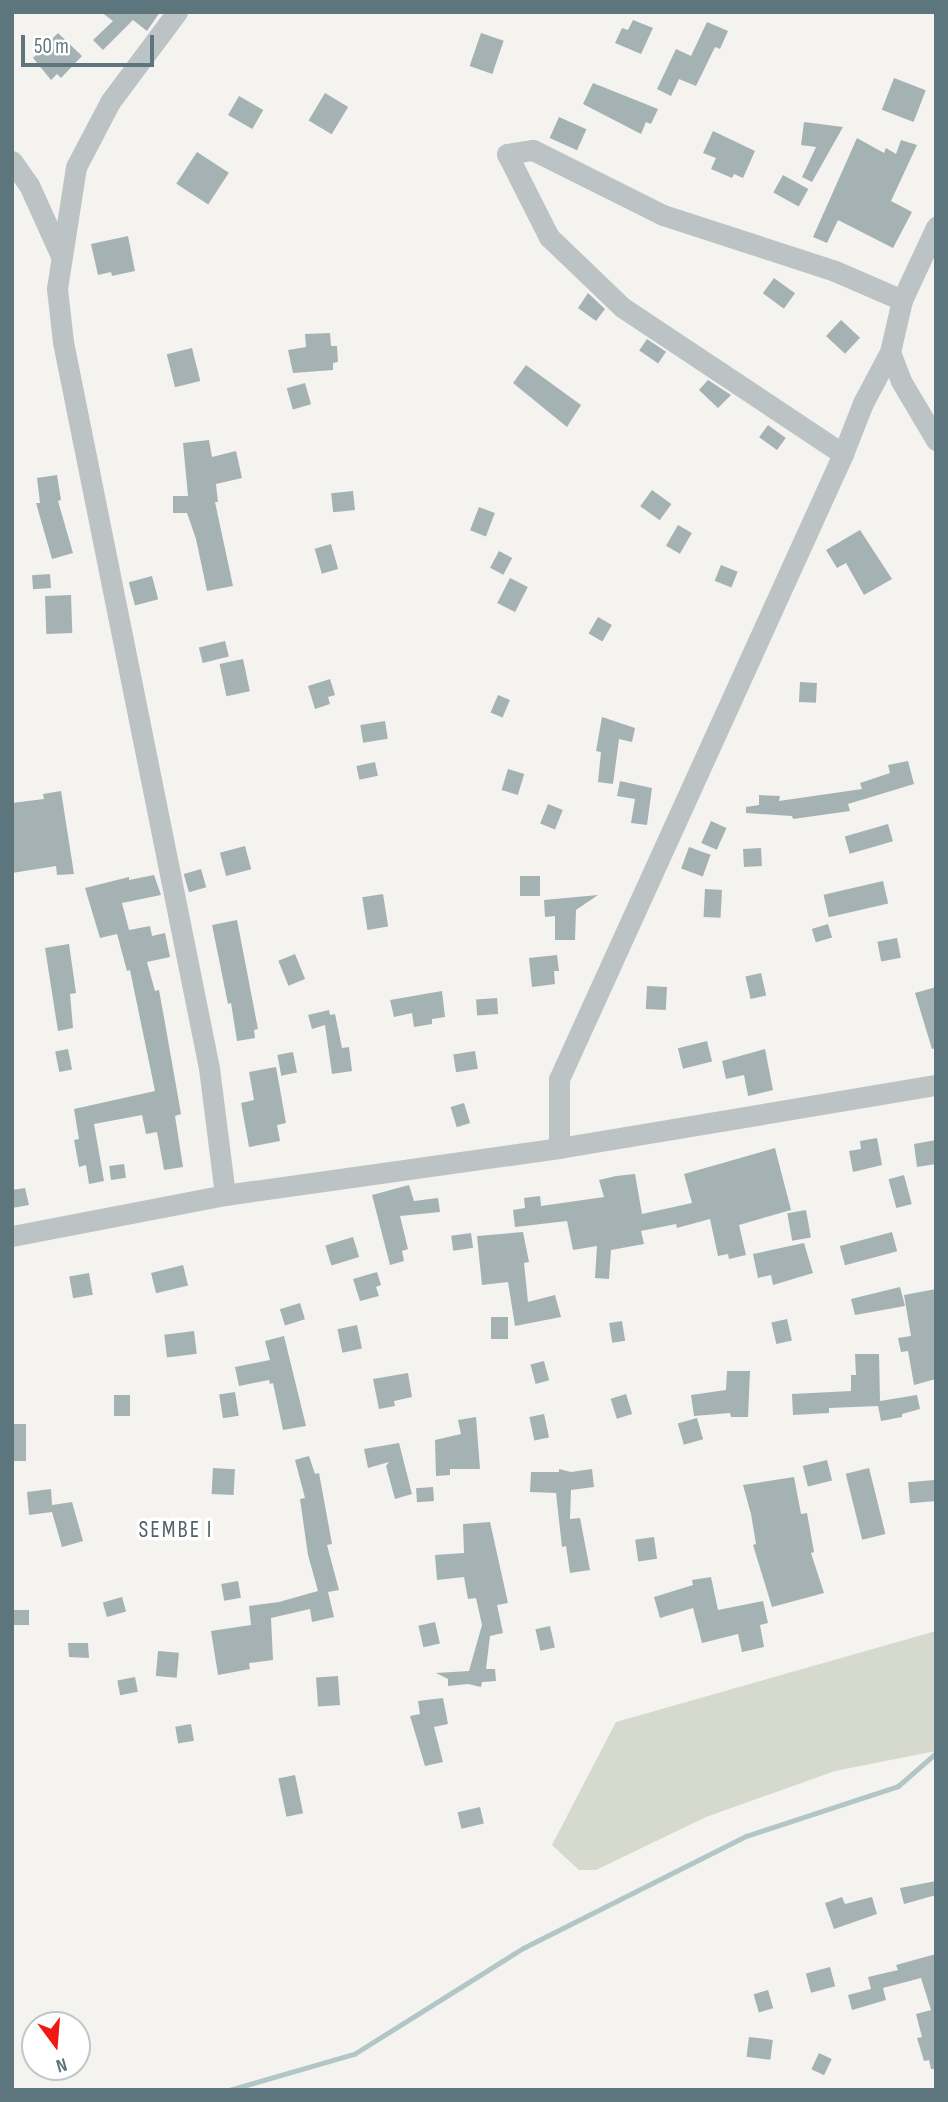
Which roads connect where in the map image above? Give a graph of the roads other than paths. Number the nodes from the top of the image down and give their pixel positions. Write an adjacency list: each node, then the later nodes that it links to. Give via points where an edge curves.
1 (177, 12): 4 (street, via 110,102 76,167)
2 (12, 161): 4 (street, via 29,185)
3 (936, 227): 5 (street)
4 (61, 256): 11 (street, via 57,289 63,342 209,1068)
5 (902, 300): 6 (street); 8 (street, via 835,271 663,215 533,150 507,154 549,237 622,307)
6 (890, 352): 7 (street, via 901,381); 8 (street)
7 (936, 440)
8 (843, 454): 10 (street, via 559,1079)
9 (936, 1085): 10 (street)
10 (559, 1148): 11 (street)
11 (225, 1195): 12 (street)
12 (12, 1236)

